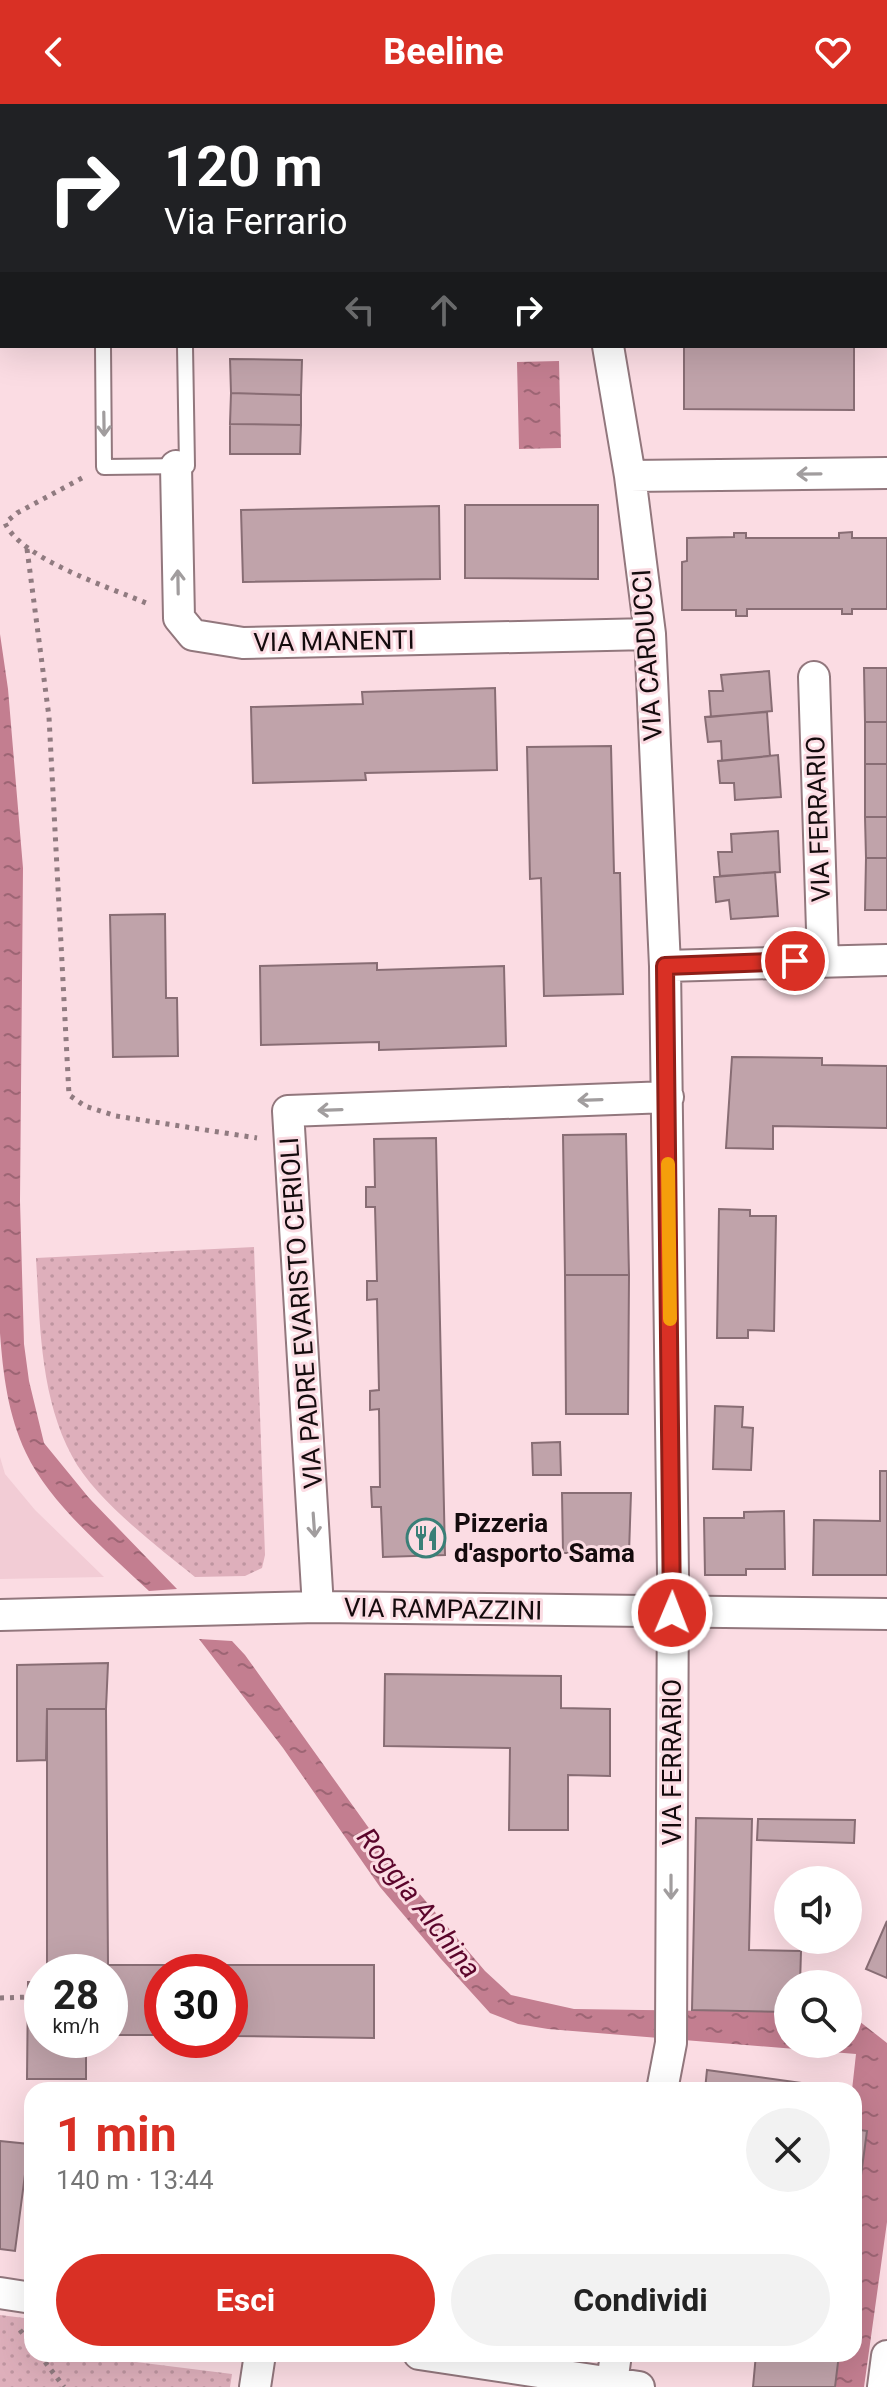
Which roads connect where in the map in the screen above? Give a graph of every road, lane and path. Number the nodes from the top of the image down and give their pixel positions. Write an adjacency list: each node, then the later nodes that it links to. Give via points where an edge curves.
1 (103, 348): 5 (lane, one-way to 5)
2 (185, 348): 4 (lane, via 187,466)
3 (608, 348): 7 (street, VIA CARDUCCI)
4 (176, 466): 5 (lane); 9 (street, one-way to 4)
5 (104, 467): 8 (path, via 5,523)
6 (887, 473): 7 (street, one-way to 7)
7 (630, 476): 10 (street, VIA CARDUCCI)
8 (27, 549): 9 (path); 16 (path, via 49,717 69,1095 116,1116 249,1138)
9 (179, 618): 10 (street, VIA MANENTI, via 193,635 243,643)
10 (650, 634): 14 (street, VIA CARDUCCI)
11 (814, 677): 13 (street, VIA FERRARIO)
12 (887, 960): 13 (street)
13 (823, 961): 14 (street)
14 (665, 966): 15 (street, VIA FERRARIO)
15 (668, 1097): 16 (street, VIA PADRE EVARISTO CERIOLI, one-way to 16, via 288,1111); 18 (street, VIA FERRARIO)
16 (290, 1136): 17 (street, VIA PADRE EVARISTO CERIOLI, one-way to 17)
17 (318, 1607): 18 (street, VIA RAMPAZZINI); 20 (street, VIA RAMPAZZINI)
18 (672, 1613): 19 (street, VIA RAMPAZZINI); 23 (street, VIA FERRARIO, one-way to 23, via 671,2043)
19 (887, 1614)
20 (0, 1615)
21 (24, 1997): 22 (path)
22 (0, 1998)
23 (664, 2082)
24 (0, 2293): 25 (street)
25 (24, 2297)
26 (16, 2325): 27 (path)
27 (24, 2335)
28 (887, 2356): 35 (street)
29 (45, 2362): 33 (path)
30 (259, 2362): 34 (street)
31 (496, 2362): 32 (street)
32 (622, 2375)
33 (64, 2387)
34 (255, 2387)
35 (883, 2387)

